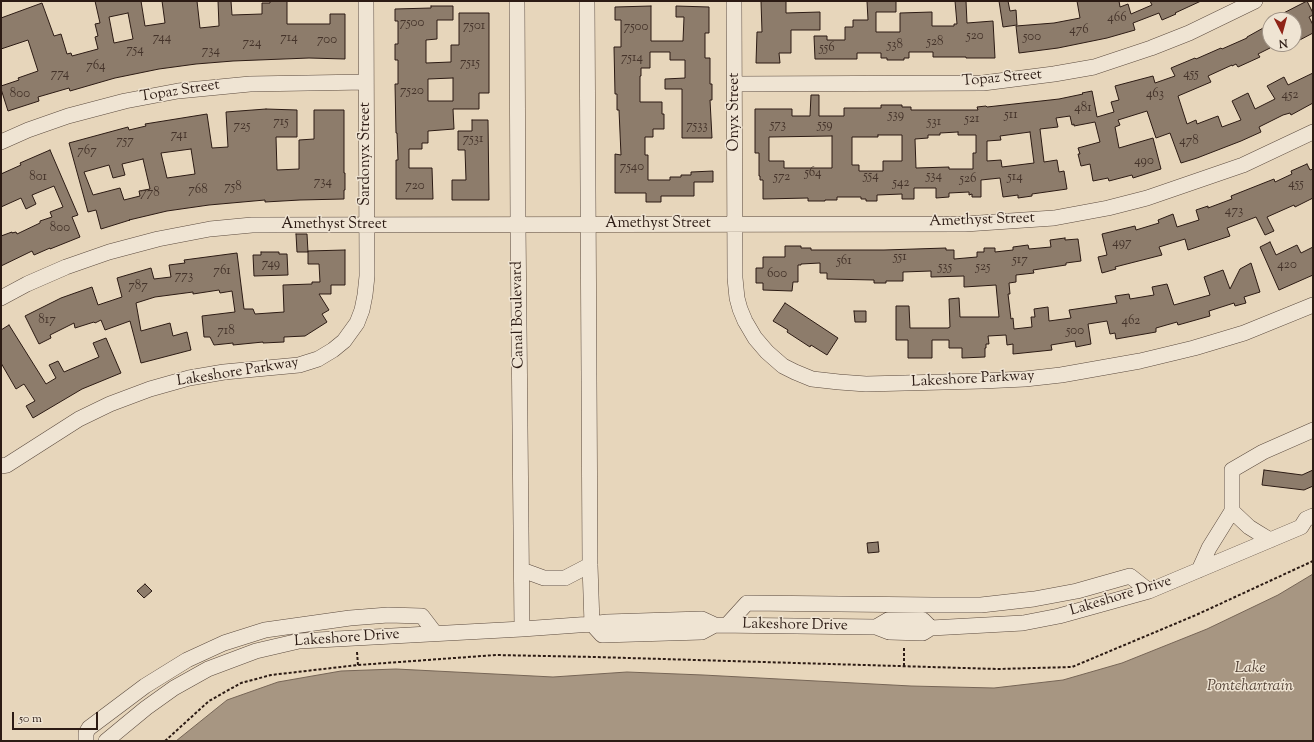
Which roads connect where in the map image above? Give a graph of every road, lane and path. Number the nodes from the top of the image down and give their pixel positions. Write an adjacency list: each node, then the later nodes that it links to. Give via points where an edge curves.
1 (366, 1): 6 (street, Sardonyx Street)
2 (517, 1): 11 (street, Canal Boulevard)
3 (587, 1): 13 (street)
4 (734, 1): 7 (street, Onyx Street)
5 (1255, 1): 7 (street, Topaz Street, via 1151,48 1094,67 1054,74 982,83)
6 (366, 82): 9 (street, Topaz Street, via 250,84 178,91 75,114); 10 (street, Sardonyx Street)
7 (735, 84): 12 (street, Onyx Street)
8 (1313, 132): 12 (street, Amethyst Street, via 1242,165 1147,198 1054,218 965,224)
9 (1, 142)
10 (366, 224): 11 (street, Amethyst Street); 14 (street, Amethyst Street, via 252,225 158,238 66,267); 16 (street, Sardonyx Street, via 367,276 362,310 357,323 344,341)
11 (518, 224): 13 (street, Amethyst Street); 25 (street, Canal Boulevard)
12 (735, 224): 13 (street, Amethyst Street); 15 (street, Lakeshore Parkway, via 737,298 745,321 755,338 783,366 812,379 866,384 982,382 1089,370 1194,348 1244,333)
13 (589, 225): 24 (street)
14 (1, 298)
15 (1313, 305)
16 (318, 359): 18 (street, Lakeshore Parkway, via 299,365 189,378 150,389 79,419 8,465)
17 (1313, 430): 19 (street, via 1263,452 1232,470)
18 (1, 466)
19 (1232, 511): 22 (street, via 1249,528); 26 (street, via 1209,548)
20 (1313, 516): 21 (street, Lakeshore Drive, via 1306,519)
21 (1307, 528): 22 (street, Lakeshore Drive)
22 (1270, 540): 26 (street, Lakeshore Drive)
23 (1313, 561): 35 (path, via 1196,615 1072,667 998,669)
24 (590, 565): 25 (street, via 565,578 544,578); 28 (street)
25 (522, 570): 30 (street, Canal Boulevard)
26 (1199, 570): 27 (street, Lakeshore Drive)
27 (1149, 591): 29 (street, Lakeshore Drive, via 1059,616 1023,623 931,628 923,620 888,620 876,627); 29 (street, via 1130,576 1070,592 981,605 746,603)
28 (592, 624): 29 (street, Lakeshore Drive, via 702,619); 30 (street, Lakeshore Drive)
29 (721, 625)
30 (522, 629): 31 (street, Lakeshore Drive)
31 (435, 634): 36 (street, via 422,616 388,615 265,630 199,654 145,686 89,728); 37 (street, Lakeshore Drive, via 299,640 256,651 208,669 174,688)
32 (904, 648): 35 (path)
33 (357, 652): 34 (path)
34 (358, 665): 35 (path, via 496,655); 38 (path, via 271,675 241,683 209,701)
35 (904, 666)
36 (86, 741)
37 (106, 741)
38 (165, 741)

